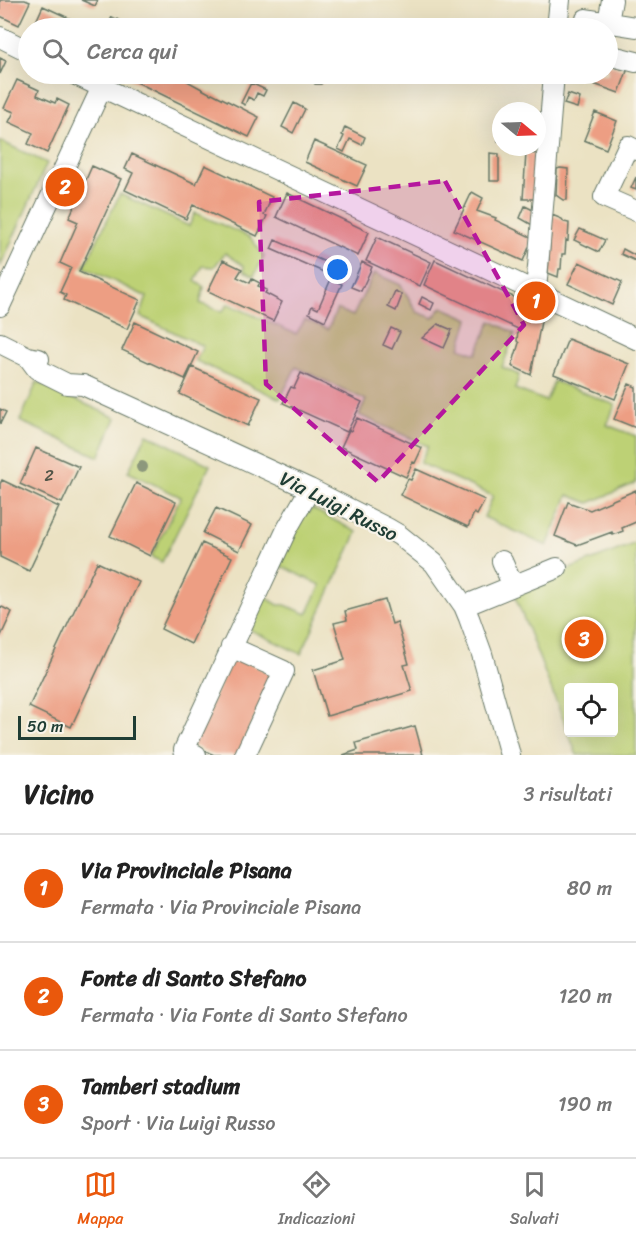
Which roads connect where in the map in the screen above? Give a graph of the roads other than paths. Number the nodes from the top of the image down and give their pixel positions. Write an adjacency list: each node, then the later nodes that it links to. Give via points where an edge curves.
1 (560, 0): 3 (street)
2 (612, 0): 4 (street)
3 (559, 18)
4 (609, 18)
5 (618, 26): 6 (street)
6 (636, 27)
7 (0, 37): 8 (street)
8 (18, 46)
9 (618, 58): 10 (street)
10 (636, 62)
11 (96, 84): 13 (street)
12 (553, 84): 16 (street)
13 (102, 87): 16 (street); 17 (street, via 27,228)
14 (636, 150): 15 (street, via 628,146 604,196)
15 (636, 211)
16 (536, 291): 18 (street)
17 (0, 306)
18 (636, 339)
19 (0, 344): 20 (street, Via Luigi Russo, via 28,357 37,369 67,384 83,385)
20 (310, 489): 24 (street, Via Luigi Russo, via 399,535 434,563); 25 (street)
21 (502, 561): 23 (street)
22 (557, 568): 23 (street)
23 (513, 586): 24 (street)
24 (464, 606): 28 (street, Via Luigi Russo, via 482,654)
25 (231, 647): 26 (street, via 184,750); 27 (street, via 284,671)
26 (196, 755)
27 (245, 755)
28 (510, 755)

